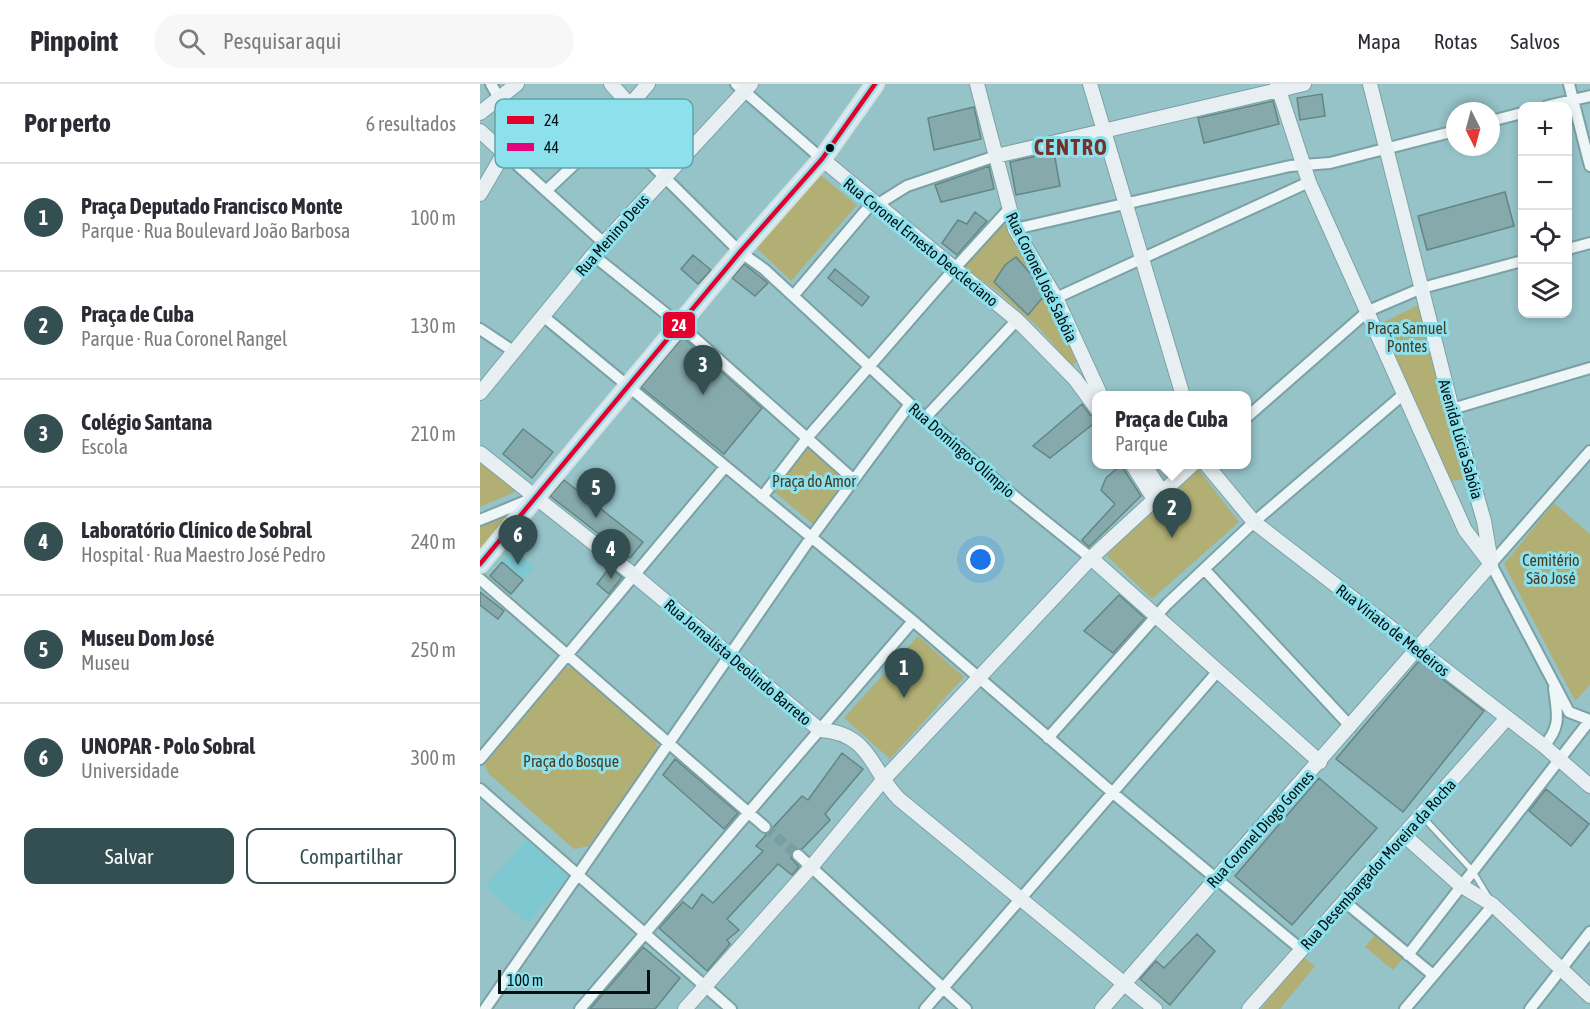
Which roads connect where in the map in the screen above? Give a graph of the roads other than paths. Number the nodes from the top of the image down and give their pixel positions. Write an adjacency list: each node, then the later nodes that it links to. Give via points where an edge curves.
1 (491, 84): 14 (street)
2 (517, 84): 14 (main road)
3 (611, 84): 15 (main road)
4 (648, 84): 16 (main road)
5 (875, 84): 30 (main road)
6 (977, 84): 29 (main road, Rua Coronel José Sabóia)
7 (1090, 84): 25 (main road)
8 (1304, 84): 12 (main road)
9 (1370, 84): 28 (main road, Avenida Lúcia Sabóia)
10 (1569, 84): 17 (street)
11 (744, 86): 26 (main road, Rua Menino Deus); 30 (street, Rua Coronel Ernesto Deocleciano)
12 (1278, 87): 25 (main road); 31 (main road)
13 (1590, 96): 17 (street)
14 (499, 98)
15 (625, 99)
16 (635, 99)
17 (1573, 100): 19 (street); 32 (street)
18 (495, 101): 20 (main road)
19 (1564, 102)
20 (480, 113)
21 (1518, 114): 22 (street)
22 (1500, 119)
23 (480, 131): 27 (main road)
24 (1446, 132): 28 (street)
25 (1105, 133): 29 (main road); 43 (main road)
26 (693, 143)
27 (495, 145)
28 (1385, 149): 31 (street); 54 (main road, Avenida Lúcia Sabóia)
29 (996, 156): 42 (street, via 907,186); 44 (main road, Rua Coronel José Sabóia)
30 (822, 159): 42 (main road, Rua Coronel Ernesto Deocleciano); 49 (main road)
31 (1304, 166): 39 (main road); 43 (street)
32 (1590, 166)
33 (495, 168): 41 (main road)
34 (521, 168): 40 (street)
35 (570, 168): 40 (street)
36 (653, 168): 38 (street, Rua Domingos Olímpio)
37 (670, 168): 38 (main road, Rua Menino Deus)
38 (662, 177): 46 (main road, Rua Menino Deus); 49 (street, Rua Domingos Olímpio)
39 (1310, 182): 51 (street); 57 (main road)
40 (546, 191): 46 (street)
41 (480, 194)
42 (874, 204): 53 (main road, Rua Coronel Ernesto Deocleciano); 55 (street)
43 (1124, 205): 45 (street); 51 (main road)
44 (1008, 210): 45 (main road, Rua Coronel José Sabóia); 53 (street)
45 (1015, 229): 56 (main road, Rua Coronel José Sabóia)
46 (604, 243): 50 (main road, Rua Menino Deus)
47 (1590, 243): 48 (street)
48 (1572, 248)
49 (740, 252): 55 (street, Rua Domingos Olímpio); 60 (main road)
50 (593, 255): 58 (main road, Rua Menino Deus); 60 (street)
51 (1141, 259): 56 (street); 67 (main road)
52 (1518, 262): 54 (street)
53 (955, 268): 59 (main road, Rua Coronel Ernesto Deocleciano); 63 (street)
54 (1422, 288): 57 (street); 72 (main road, Avenida Lúcia Sabóia)
55 (794, 295): 63 (street, Rua Domingos Olímpio)
56 (1056, 298): 66 (main road, Rua Coronel José Sabóia)
57 (1368, 311): 69 (main road); 73 (street)
58 (543, 316): 62 (main road, Rua Menino Deus); 65 (street)
59 (1017, 320): 70 (main road, Rua Coronel Ernesto Deocleciano, via 1075,379); 74 (street)
60 (680, 325): 65 (main road); 75 (street)
61 (480, 329): 62 (street)
62 (513, 351): 68 (main road, Rua Menino Deus)
63 (870, 368): 71 (street, Rua Domingos Olímpio); 75 (street)
64 (1590, 368): 72 (street)
65 (627, 386): 78 (street); 84 (main road)
66 (1099, 391)
67 (1181, 391)
68 (480, 393)
69 (1405, 393): 89 (street); 90 (main road)
70 (1092, 402)
71 (910, 404): 74 (street, Rua Domingos Olímpio); 83 (street)
72 (1452, 409): 88 (main road, Avenida Lúcia Sabóia)
73 (1251, 413)
74 (925, 418): 92 (street, Rua Domingos Olímpio)
75 (808, 437): 83 (street); 86 (street)
76 (1590, 451): 94 (street)
77 (480, 453): 84 (main road, Rua Jornalista Deolindo Barreto)
78 (724, 467): 86 (street); 96 (street)
79 (1135, 469): 85 (main road)
80 (1146, 469): 85 (main road)
81 (1188, 469): 85 (main road)
82 (1209, 469): 89 (main road, Rua Viriato de Medeiros)
83 (854, 480): 91 (street)
84 (536, 496): 87 (street); 93 (main road); 96 (main road, Rua Jornalista Deolindo Barreto)
85 (1158, 496): 92 (main road)
86 (762, 497): 91 (street)
87 (480, 520)
88 (1484, 521): 90 (main road); 94 (main road, Avenida Lúcia Sabóia)
89 (1254, 522): 95 (street); 100 (main road, Rua Viriato de Medeiros)
90 (1465, 531): 94 (main road)
91 (810, 539): 99 (street); 102 (street)
92 (1090, 558): 98 (main road, Rua Domingos Olímpio); 104 (main road)
93 (480, 564)
94 (1491, 564): 100 (main road, Rua Coronel Diogo Gomes); 105 (street, Avenida Lúcia Sabóia)
95 (1204, 569): 98 (street); 108 (street)
96 (635, 576): 101 (street); 102 (main road, Rua Jornalista Deolindo Barreto)
97 (480, 579): 101 (street)
98 (1154, 616): 103 (main road, Rua Domingos Olímpio); 110 (street)
99 (913, 621): 104 (street); 109 (street)
100 (1418, 650): 106 (main road, Rua Viriato de Medeiros); 108 (main road, Rua Coronel Diogo Gomes)
101 (569, 655): 111 (street); 113 (street)
102 (731, 656): 109 (main road, Rua Jornalista Deolindo Barreto); 111 (street)
103 (1218, 671): 115 (main road, Rua Domingos Olímpio); 119 (street)
104 (979, 679): 110 (street); 116 (main road)
105 (1552, 679): 107 (street, Avenida Lúcia Sabóia, via 1569,712); 112 (street, Avenida Lúcia Sabóia, via 1558,721 1554,735)
106 (1506, 718): 112 (main road, Rua Viriato de Medeiros); 121 (main road, Rua Desembargador Moreira da Rocha)
107 (1590, 720): 114 (street)
108 (1352, 727): 115 (main road, Rua Coronel Diogo Gomes)
109 (819, 730): 116 (main road, Rua Jornalista Deolindo Barreto, via 846,737 861,748); 120 (street)
110 (1048, 738): 119 (street)
111 (671, 742): 120 (street); 127 (street)
112 (1544, 746): 114 (main road, Rua Viriato de Medeiros)
113 (480, 759)
114 (1559, 760): 117 (main road, Rua Viriato de Medeiros); 126 (street)
115 (1320, 762): 128 (main road, Rua Coronel Diogo Gomes)
116 (884, 778): 125 (main road); 130 (main road, Rua Jornalista Deolindo Barreto, via 899,799)
117 (1590, 786)
118 (480, 789): 127 (street)
119 (1113, 794): 128 (street); 130 (street)
120 (749, 813): 122 (street); 133 (street)
121 (1422, 816): 123 (main road, Rua Desembargador Moreira da Rocha); 126 (lane)
122 (765, 827)
123 (1405, 836): 129 (main road); 131 (main road, Rua Desembargador Moreira da Rocha)
124 (798, 855): 125 (street)
125 (812, 866): 140 (main road); 141 (street)
126 (1472, 870): 129 (street); 132 (lane)
127 (578, 874): 133 (street); 143 (street)
128 (1215, 879): 135 (street); 139 (main road, Rua Coronel Diogo Gomes)
129 (1460, 885): 132 (main road); 136 (street)
130 (1021, 898): 139 (main road, Rua Jornalista Deolindo Barreto); 141 (street)
131 (1345, 902): 135 (main road, Rua Desembargador Moreira da Rocha); 136 (street)
132 (1493, 905): 137 (main road); 138 (street)
133 (644, 932): 140 (street); 144 (street)
134 (1590, 932): 137 (street)
135 (1302, 950): 151 (main road, Rua Desembargador Moreira da Rocha)
136 (1408, 955): 138 (street)
137 (1560, 969): 142 (main road); 153 (street)
138 (1432, 975): 152 (street)
139 (1125, 983): 149 (main road, Rua Coronel Diogo Gomes); 150 (main road, Rua Jornalista Deolindo Barreto)
140 (705, 986): 145 (main road); 146 (street)
141 (943, 989): 147 (street); 148 (street)
142 (1590, 996)
143 (486, 1006)
144 (580, 1009)
145 (685, 1009)
146 (731, 1009)
147 (925, 1009)
148 (966, 1009)
149 (1102, 1009)
150 (1155, 1009)
151 (1249, 1009)
152 (1405, 1009)
153 (1530, 1009)

